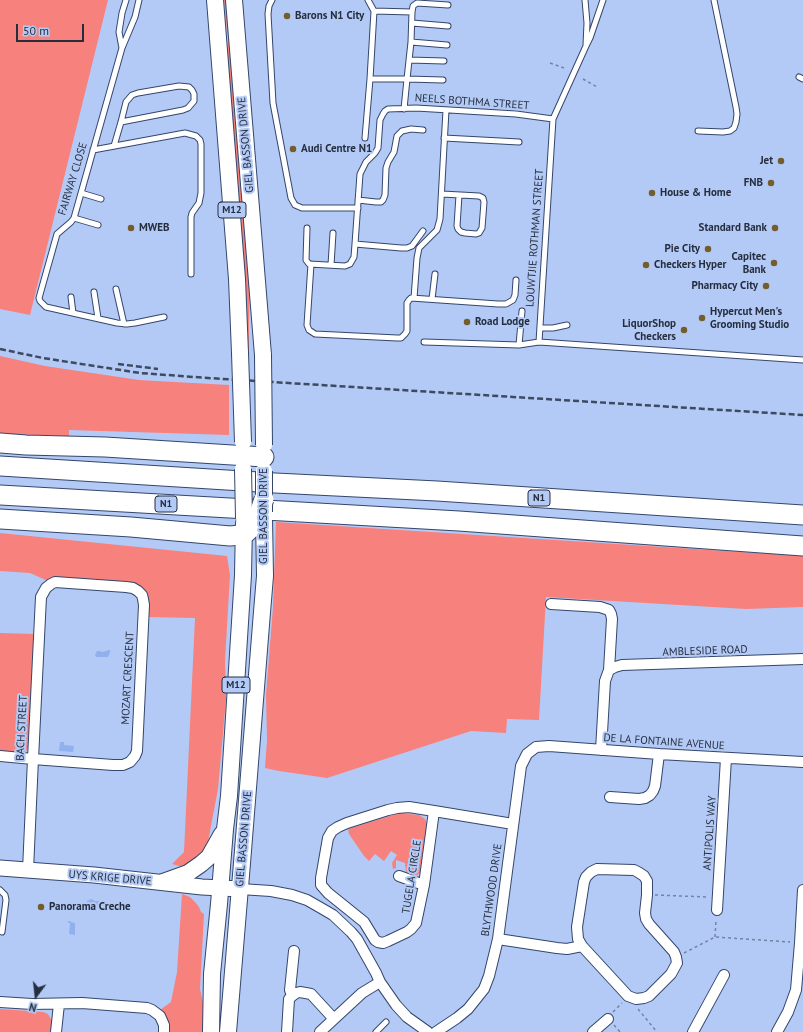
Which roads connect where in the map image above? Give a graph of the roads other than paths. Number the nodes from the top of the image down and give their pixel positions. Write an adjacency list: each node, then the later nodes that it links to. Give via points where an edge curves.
1 (126, 0): 18 (lane, FAIRWAY CLOSE, via 119,32)
2 (138, 0): 18 (lane, FAIRWAY CLOSE, via 135,17)
3 (215, 0): 69 (main road, GIEL BASSON DRIVE / M12, bridge, via 237,279)
4 (234, 0): 70 (main road, GIEL BASSON DRIVE / M12, bridge, via 263,354)
5 (272, 0): 40 (lane, via 268,14 273,103 291,198 295,205 302,208)
6 (368, 0): 11 (lane)
7 (585, 0): 17 (lane, LOUWTJIE ROTHMAN STREET)
8 (603, 0): 17 (lane, LOUWTJIE ROTHMAN STREET)
9 (714, 0): 29 (lane, via 737,114 734,128 730,131)
10 (448, 5): 12 (lane, via 417,3 413,6)
11 (374, 11): 12 (lane); 21 (lane)
12 (412, 12): 13 (lane)
13 (412, 23): 14 (lane); 15 (lane)
14 (448, 26)
15 (410, 42): 16 (lane); 19 (lane)
16 (447, 45)
17 (586, 46): 26 (lane, LOUWTJIE ROTHMAN STREET)
18 (122, 48): 34 (lane, FAIRWAY CLOSE)
19 (409, 60): 20 (lane); 22 (lane)
20 (444, 61)
21 (370, 79): 22 (lane); 30 (lane)
22 (406, 79): 23 (lane); 24 (lane)
23 (443, 80)
24 (404, 109): 25 (lane, NEELS BOTHMA STREET); 39 (lane, NEELS BOTHMA STREET, via 388,109 383,114 380,120 378,148 360,174)
25 (446, 110): 26 (lane, NEELS BOTHMA STREET); 31 (lane)
26 (553, 119): 63 (lane, LOUWTJIE ROTHMAN STREET)
27 (121, 122): 27 (lane, via 126,102 132,95 179,86 189,87 194,94 194,101 183,110); 33 (lane)
28 (422, 130): 39 (lane, via 410,129 402,131 397,136 394,152 386,168 383,200)
29 (698, 131)
30 (365, 138)
31 (444, 138): 32 (lane); 36 (lane)
32 (519, 142)
33 (114, 146): 34 (lane); 49 (lane, via 185,133 200,140 201,194 191,217)
34 (93, 150): 35 (lane, FAIRWAY CLOSE)
35 (81, 193): 38 (lane); 41 (lane, FAIRWAY CLOSE)
36 (442, 194): 37 (lane); 55 (lane, via 439,225 434,234 419,248)
37 (459, 195): 37 (lane, via 479,196 484,200 482,228 479,233 465,233 458,229)
38 (101, 199)
39 (358, 200): 40 (lane)
40 (358, 208): 46 (lane)
41 (74, 218): 42 (lane); 58 (lane, FAIRWAY CLOSE, via 56,234 39,298 46,306)
42 (98, 225)
43 (307, 228): 47 (lane, via 306,260)
44 (423, 231): 46 (lane, via 412,246 407,248)
45 (333, 233): 48 (lane)
46 (355, 244): 48 (lane, via 354,257 350,264)
47 (311, 264): 48 (lane); 55 (lane, via 308,325 309,330 315,334 401,338 407,331 407,303)
48 (331, 265)
49 (191, 274)
50 (435, 274): 56 (lane)
51 (516, 280): 56 (lane, via 513,300 506,304)
52 (116, 289): 61 (lane)
53 (94, 292): 60 (lane)
54 (71, 297): 58 (lane)
55 (414, 298): 56 (lane)
56 (432, 299)
57 (522, 311): 66 (lane)
58 (73, 312): 60 (lane, FAIRWAY CLOSE)
59 (164, 317): 61 (lane, FAIRWAY CLOSE)
60 (98, 318): 61 (lane, FAIRWAY CLOSE)
61 (124, 324)
62 (567, 325): 63 (lane)
63 (540, 328): 65 (lane, LOUWTJIE ROTHMAN STREET)
64 (424, 342): 66 (lane)
65 (539, 342): 66 (lane); 67 (lane)
66 (519, 345)
67 (803, 360)
68 (0, 443): 69 (highway)
69 (243, 455): 70 (highway); 76 (main road, GIEL BASSON DRIVE / M12, bridge)
70 (264, 458): 73 (main road, GIEL BASSON DRIVE / M12, bridge)
71 (0, 466): 74 (highway, N1)
72 (0, 495): 77 (highway, N1, via 459,521)
73 (264, 499): 76 (highway, bridge)
74 (803, 515)
75 (0, 519): 76 (highway, via 123,526 230,536)
76 (252, 522): 92 (main road, GIEL BASSON DRIVE / M12, via 244,575); 99 (main road, GIEL BASSON DRIVE / M12, via 264,576)
77 (803, 546)
78 (46, 588): 87 (street, BACH STREET, via 41,597); 87 (street, MOZART CRESCENT, via 55,582 126,587 133,588 142,595 144,605 137,751 130,762 113,765)
79 (551, 604): 81 (street, via 600,607 609,610 612,619)
80 (803, 659): 81 (street, AMBLESIDE ROAD, via 622,665)
81 (609, 670): 82 (street, via 605,681)
82 (601, 750): 83 (street, DE LA FONTAINE AVENUE, via 548,746 536,747); 84 (street, DE LA FONTAINE AVENUE)
83 (527, 754): 91 (street, BLYTHWOOD DRIVE, via 521,766)
84 (659, 754): 86 (street, DE LA FONTAINE AVENUE); 89 (street, via 655,786 650,795 639,799)
85 (0, 756): 87 (street)
86 (726, 758): 88 (street, DE LA FONTAINE AVENUE); 102 (street, ANTIPOLIS WAY)
87 (32, 759): 94 (street, BACH STREET)
88 (803, 762)
89 (610, 797)
90 (434, 811): 91 (street, TUGELA CIRCLE); 97 (street, TUGELA CIRCLE); 97 (street, TUGELA CIRCLE, via 397,808 338,827 328,838 321,878 321,885 328,893 364,922 375,940 383,943 407,932 416,922)
91 (514, 824): 104 (street, BLYTHWOOD DRIVE)
92 (225, 829): 96 (main road, via 204,862 188,873); 98 (main road, GIEL BASSON DRIVE / M12)
93 (0, 868): 94 (street, UYS KRIGE DRIVE)
94 (28, 870): 96 (street, UYS KRIGE DRIVE)
95 (399, 876): 97 (street)
96 (163, 882): 98 (street, UYS KRIGE DRIVE)
97 (424, 885)
98 (220, 887): 99 (street, UYS KRIGE DRIVE); 120 (main road, GIEL BASSON DRIVE / M12, via 212,974)
99 (240, 888): 109 (street, via 292,895 307,900 332,915 354,936); 121 (main road, GIEL BASSON DRIVE / M12)
100 (0, 890): 103 (lane, via 6,900)
101 (803, 890): 105 (street)
102 (717, 910)
103 (2, 932)
104 (498, 939): 106 (street, via 567,949); 114 (street, BLYTHWOOD DRIVE, via 484,989)
105 (802, 943): 131 (street, via 796,990)
106 (582, 946): 106 (street, via 628,996 636,999 649,996 675,970 677,963 674,952 646,919 647,880 634,870 598,869 586,876 577,928)
107 (294, 951): 110 (street, via 290,990)
108 (724, 975): 130 (street)
109 (380, 982): 113 (street); 115 (street, via 362,993)
110 (292, 996): 115 (street, via 300,992 311,994); 122 (street, via 289,1000)
111 (0, 1002): 112 (street)
112 (60, 1004): 118 (street, via 82,1003 147,1008 160,1016); 119 (street)
113 (407, 1017): 125 (street); 126 (street)
114 (457, 1018): 127 (street, BLYTHWOOD DRIVE); 128 (street, BLYTHWOOD DRIVE)
115 (334, 1019): 123 (street)
116 (608, 1019): 129 (street)
117 (386, 1022): 124 (lane)
118 (164, 1029)
119 (56, 1032)
120 (211, 1032)
121 (228, 1032)
122 (286, 1032)
123 (320, 1032)
124 (376, 1032)
125 (414, 1032)
126 (428, 1032)
127 (436, 1032)
128 (447, 1032)
129 (593, 1032)
130 (693, 1032)
131 (777, 1032)

